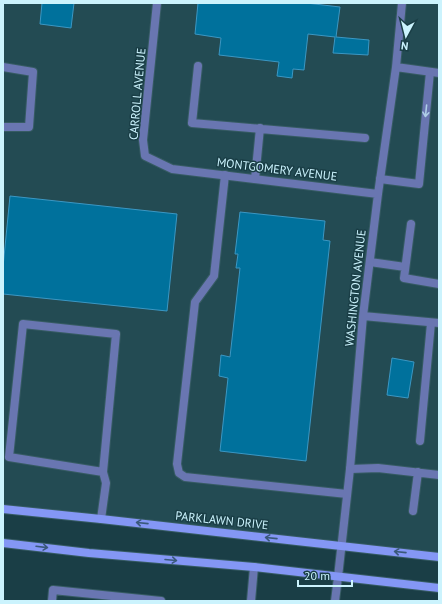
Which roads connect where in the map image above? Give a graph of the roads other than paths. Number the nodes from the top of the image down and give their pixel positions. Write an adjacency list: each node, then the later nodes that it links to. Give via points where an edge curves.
1 (157, 3): 11 (street, CARROLL AVENUE, via 143,140 145,156)
2 (402, 3): 5 (street, WASHINGTON AVENUE)
3 (198, 66): 9 (street, via 192,122)
4 (3, 67): 8 (street, via 33,72 29,127)
5 (396, 67): 6 (street); 14 (street, WASHINGTON AVENUE)
6 (430, 72): 7 (street); 14 (street, one-way to 14, via 418,184)
7 (439, 73)
8 (3, 126)
9 (260, 128): 10 (street); 13 (street)
10 (365, 138)
11 (172, 169): 12 (street, MONTGOMERY AVENUE)
12 (225, 175): 13 (street, MONTGOMERY AVENUE); 27 (street, via 214,276 195,302 177,464 180,473 185,477)
13 (255, 179): 15 (street, MONTGOMERY AVENUE)
14 (380, 179): 15 (street, WASHINGTON AVENUE)
15 (378, 194): 17 (street, WASHINGTON AVENUE)
16 (411, 224): 18 (street)
17 (370, 262): 18 (street); 20 (street, WASHINGTON AVENUE)
18 (405, 267): 19 (street, via 404,278)
19 (439, 284)
20 (363, 316): 21 (street); 23 (street, WASHINGTON AVENUE)
21 (435, 323): 22 (street)
22 (420, 441)
23 (350, 469): 25 (street, via 378,468); 27 (street, WASHINGTON AVENUE)
24 (102, 472): 24 (street, via 116,334 23,324 9,457); 30 (street, via 106,483)
25 (418, 472): 26 (street); 29 (street)
26 (439, 475)
27 (347, 494): 32 (street, WASHINGTON AVENUE)
28 (3, 509): 30 (main road, PARKLAWN DRIVE)
29 (413, 511)
30 (101, 519): 32 (main road, PARKLAWN DRIVE, one-way to 30)
31 (3, 543): 34 (main road, one-way to 34)
32 (341, 546): 33 (main road, PARKLAWN DRIVE, one-way to 32); 35 (street, WASHINGTON AVENUE)
33 (439, 557)
34 (254, 567): 35 (main road); 39 (street)
35 (338, 576): 36 (main road); 40 (street, WASHINGTON AVENUE)
36 (439, 588)
37 (52, 601): 38 (street, via 54,590)
38 (161, 601)
39 (251, 601)
40 (335, 601)

